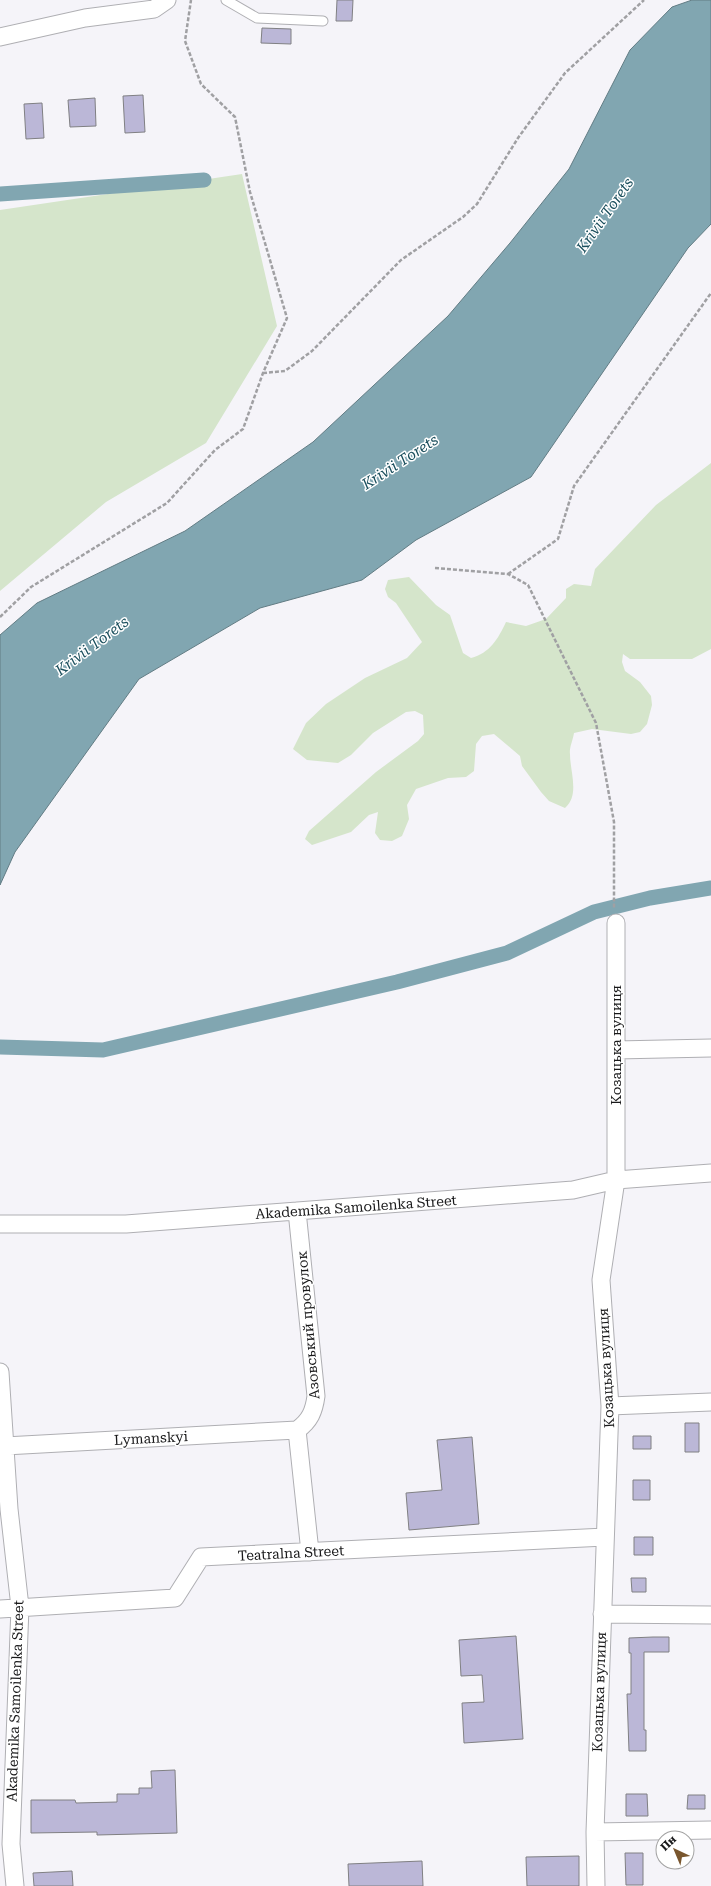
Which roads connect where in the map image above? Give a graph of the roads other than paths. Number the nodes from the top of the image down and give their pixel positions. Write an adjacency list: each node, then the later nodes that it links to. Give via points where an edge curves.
1 (167, 0): 4 (street, via 154,9 85,18)
2 (226, 0): 3 (lane, via 258,18)
3 (323, 21)
4 (0, 37)
5 (615, 919): 7 (street, Козацька вулиця)
6 (711, 1048): 7 (street)
7 (616, 1050): 9 (street, Козацька вулиця)
8 (711, 1173): 9 (street, Akademika Samoilenka Street)
9 (616, 1180): 10 (street, Akademika Samoilenka Street, via 573,1190); 14 (street, Козацька вулиця, via 602,1280)
10 (297, 1211): 11 (street, Akademika Samoilenka Street, via 126,1224); 15 (street, Азовський провулок, via 316,1396 314,1411)
11 (0, 1224)
12 (0, 1372): 16 (street, Akademika Samoilenka Street)
13 (711, 1402): 14 (street)
14 (610, 1406): 17 (street, Козацька вулиця)
15 (297, 1430): 16 (street, Lymanskyi); 18 (street)
16 (5, 1446): 19 (street, Akademika Samoilenka Street)
17 (605, 1537): 18 (street, Teatralna Street); 21 (street, Козацька вулиця)
18 (310, 1552): 19 (street, Teatralna Street, via 201,1557 175,1598)
19 (20, 1607): 20 (street, Teatralna Street); 25 (street, Akademika Samoilenka Street, via 11,1844)
20 (0, 1609)
21 (602, 1614): 22 (street); 24 (street, Козацька вулиця)
22 (711, 1615)
23 (711, 1830): 24 (street)
24 (595, 1832): 26 (street, Козацька вулиця)
25 (15, 1886)
26 (596, 1886)

